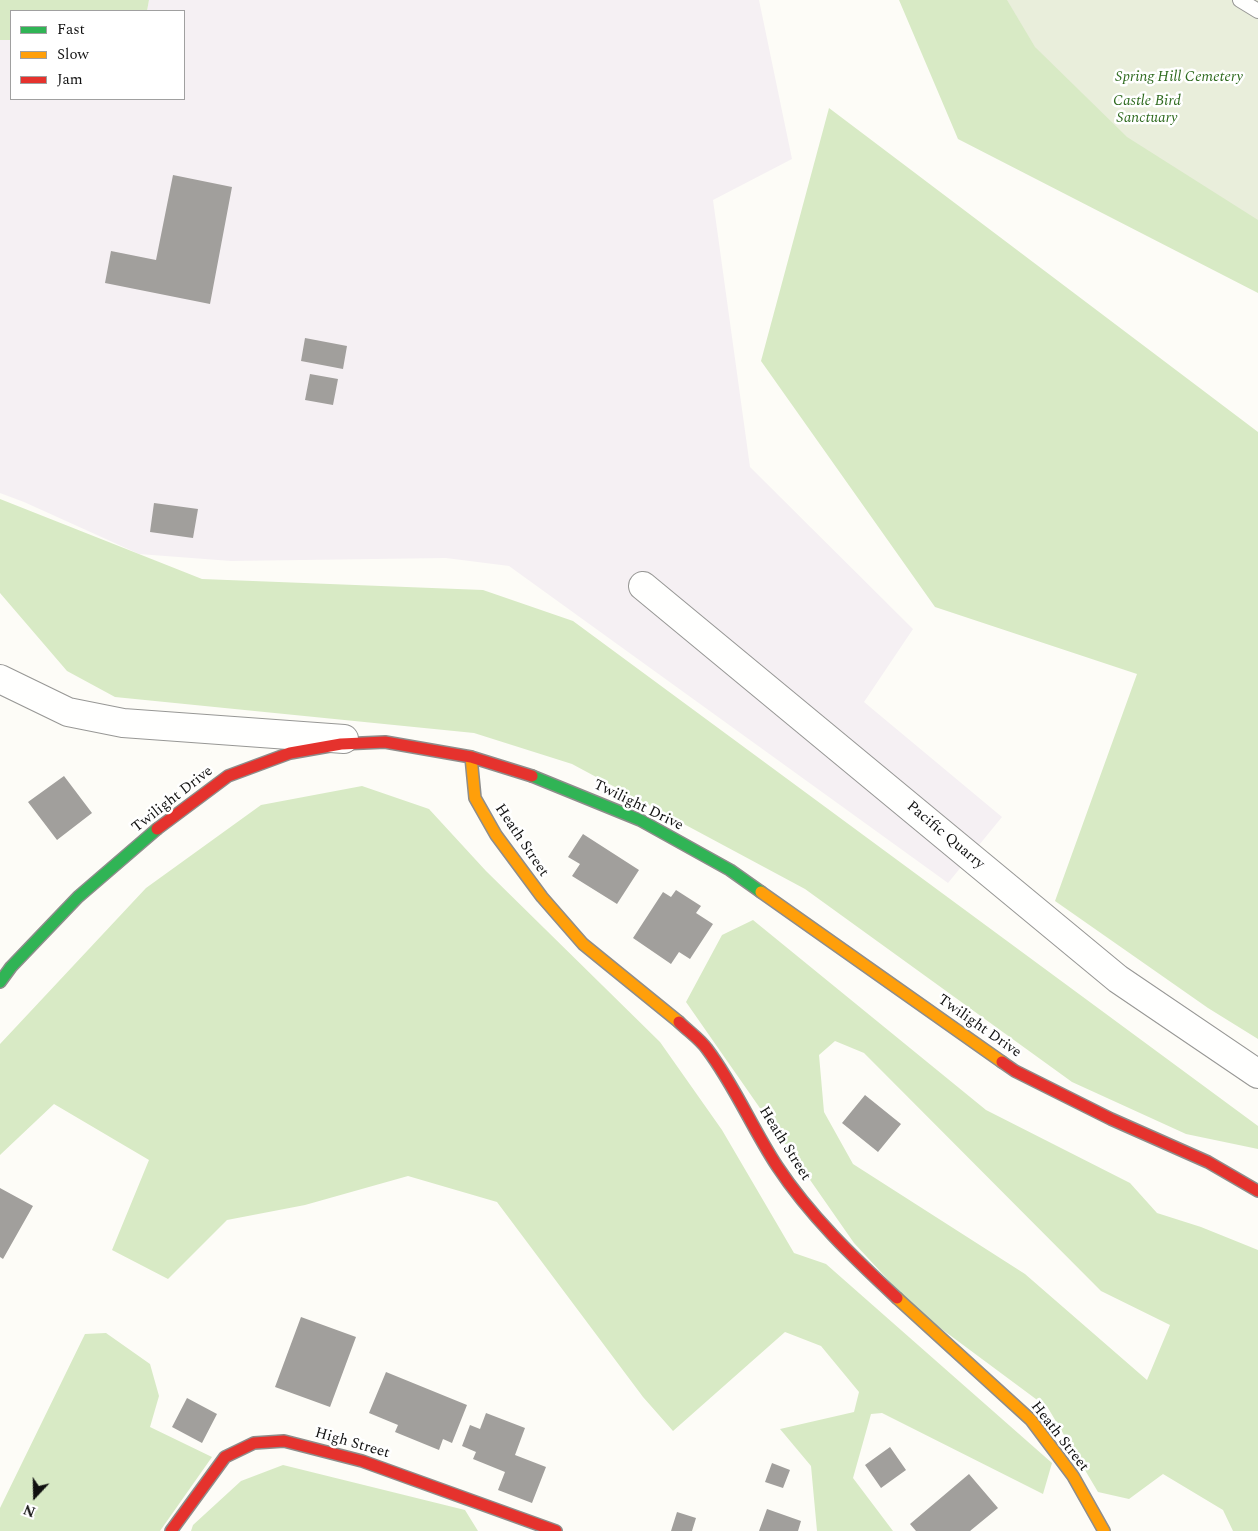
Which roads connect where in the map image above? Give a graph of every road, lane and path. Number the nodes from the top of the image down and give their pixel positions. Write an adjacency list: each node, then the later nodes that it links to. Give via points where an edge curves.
1 (1240, 0): 2 (lane)
2 (1258, 11)
3 (642, 586): 8 (street, Pacific Quarry, via 1118,979)
4 (0, 679): 5 (street, via 68,712 123,723)
5 (385, 742): 6 (street, Twilight Drive); 7 (street, Twilight Drive, via 341,744 290,753 228,776 163,824 78,897)
6 (471, 757): 9 (street, Twilight Drive, via 540,778 640,820 730,870 1015,1071 1208,1162); 12 (street, Heath Street, via 476,798 496,835 542,898 583,944 667,1011 706,1047 777,1166 804,1204 853,1258 1031,1420 1073,1476)
7 (4, 973)
8 (1258, 1074)
9 (1258, 1191)
10 (171, 1531): 11 (street, High Street, via 225,1457 254,1443 284,1441 362,1461)
11 (556, 1531)
12 (1104, 1531)

